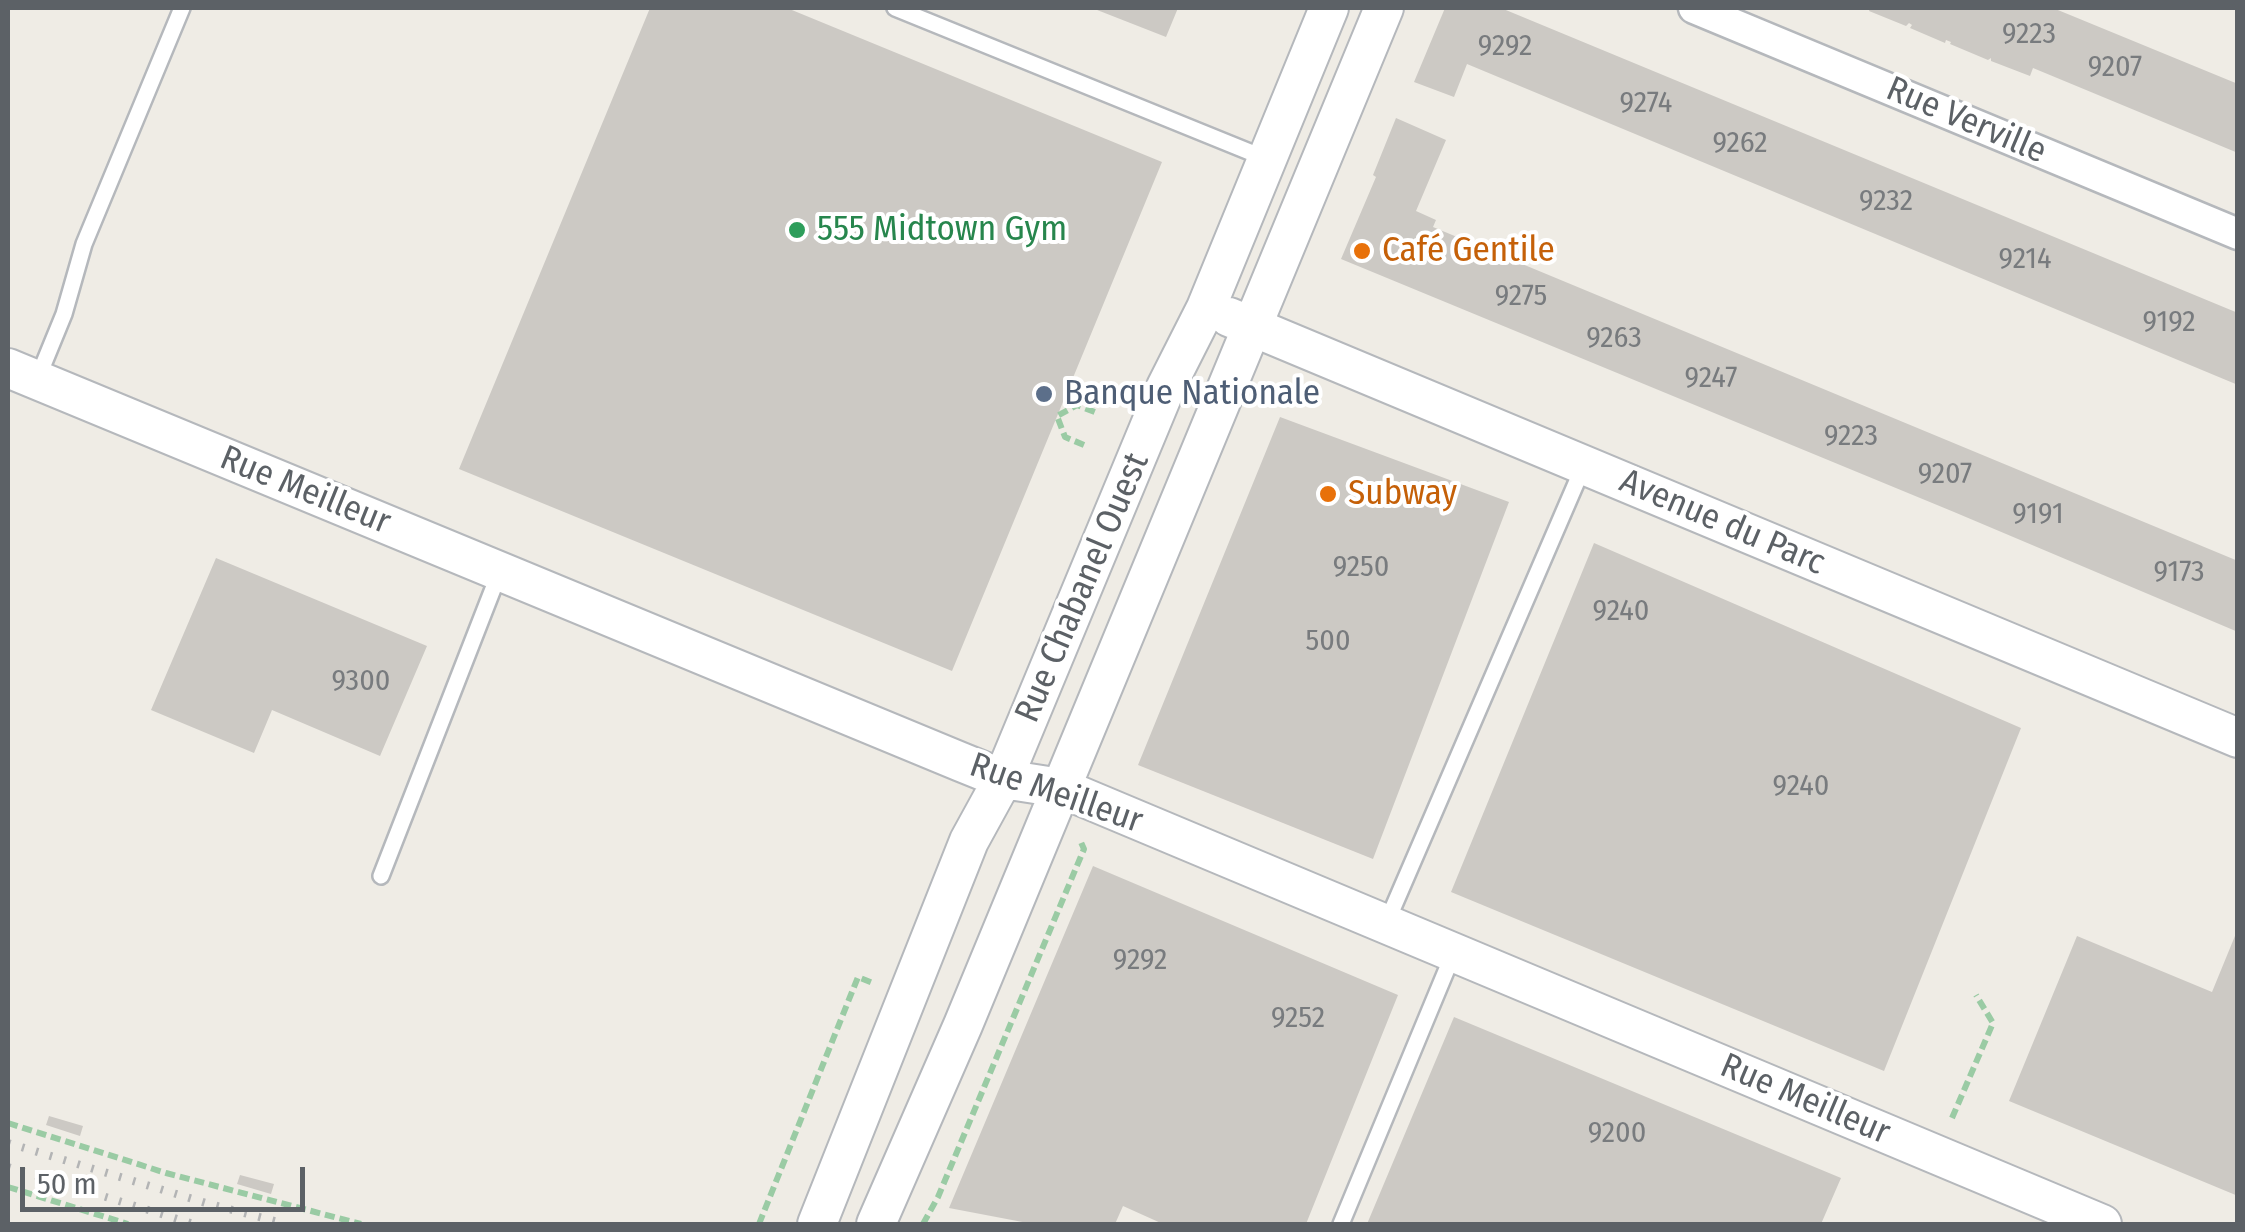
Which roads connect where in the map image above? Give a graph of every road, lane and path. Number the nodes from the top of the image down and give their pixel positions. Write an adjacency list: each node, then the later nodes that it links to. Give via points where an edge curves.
1 (182, 8): 14 (lane, via 84,244 64,314)
2 (895, 8): 7 (lane)
3 (1330, 8): 10 (street, Rue Chabanel Ouest)
4 (1384, 8): 13 (street, Rue Chabanel Ouest)
5 (1694, 8): 11 (street, Rue Verville)
6 (962, 14): 7 (lane)
7 (955, 32): 9 (lane)
8 (1049, 51): 9 (lane)
9 (1042, 68): 10 (lane)
10 (1267, 159): 12 (street, Rue Chabanel Ouest)
11 (2238, 234)
12 (1206, 308): 13 (street, Avenue du Parc); 20 (street, Rue Chabanel Ouest, via 1166,388)
13 (1253, 326): 17 (street, Avenue du Parc); 21 (street, Rue Chabanel Ouest)
14 (22, 374): 18 (street, Rue Meilleur)
15 (1096, 413): 16 (path, via 1078,404 1058,416 1064,437)
16 (1084, 445)
17 (1584, 465): 19 (street, Avenue du Parc); 24 (lane)
18 (500, 571): 20 (street, Rue Meilleur); 23 (lane)
19 (2238, 738)
20 (1003, 779): 21 (street, Rue Meilleur); 34 (street, Rue Chabanel Ouest, via 969,842)
21 (1060, 788): 24 (street, Rue Meilleur); 35 (street, Rue Chabanel Ouest)
22 (1084, 849): 36 (path)
23 (381, 876)
24 (1386, 924): 25 (street, Rue Meilleur)
25 (1454, 952): 37 (lane); 38 (street, Rue Meilleur)
26 (873, 983): 33 (path, via 858,977)
27 (1976, 995): 28 (path, via 1993,1022)
28 (1952, 1118)
29 (8, 1122): 32 (path, via 166,1173)
30 (8, 1187): 31 (path)
31 (128, 1224)
32 (362, 1224)
33 (758, 1224)
34 (816, 1224)
35 (876, 1224)
36 (923, 1224)
37 (1341, 1224)
38 (2102, 1224)

